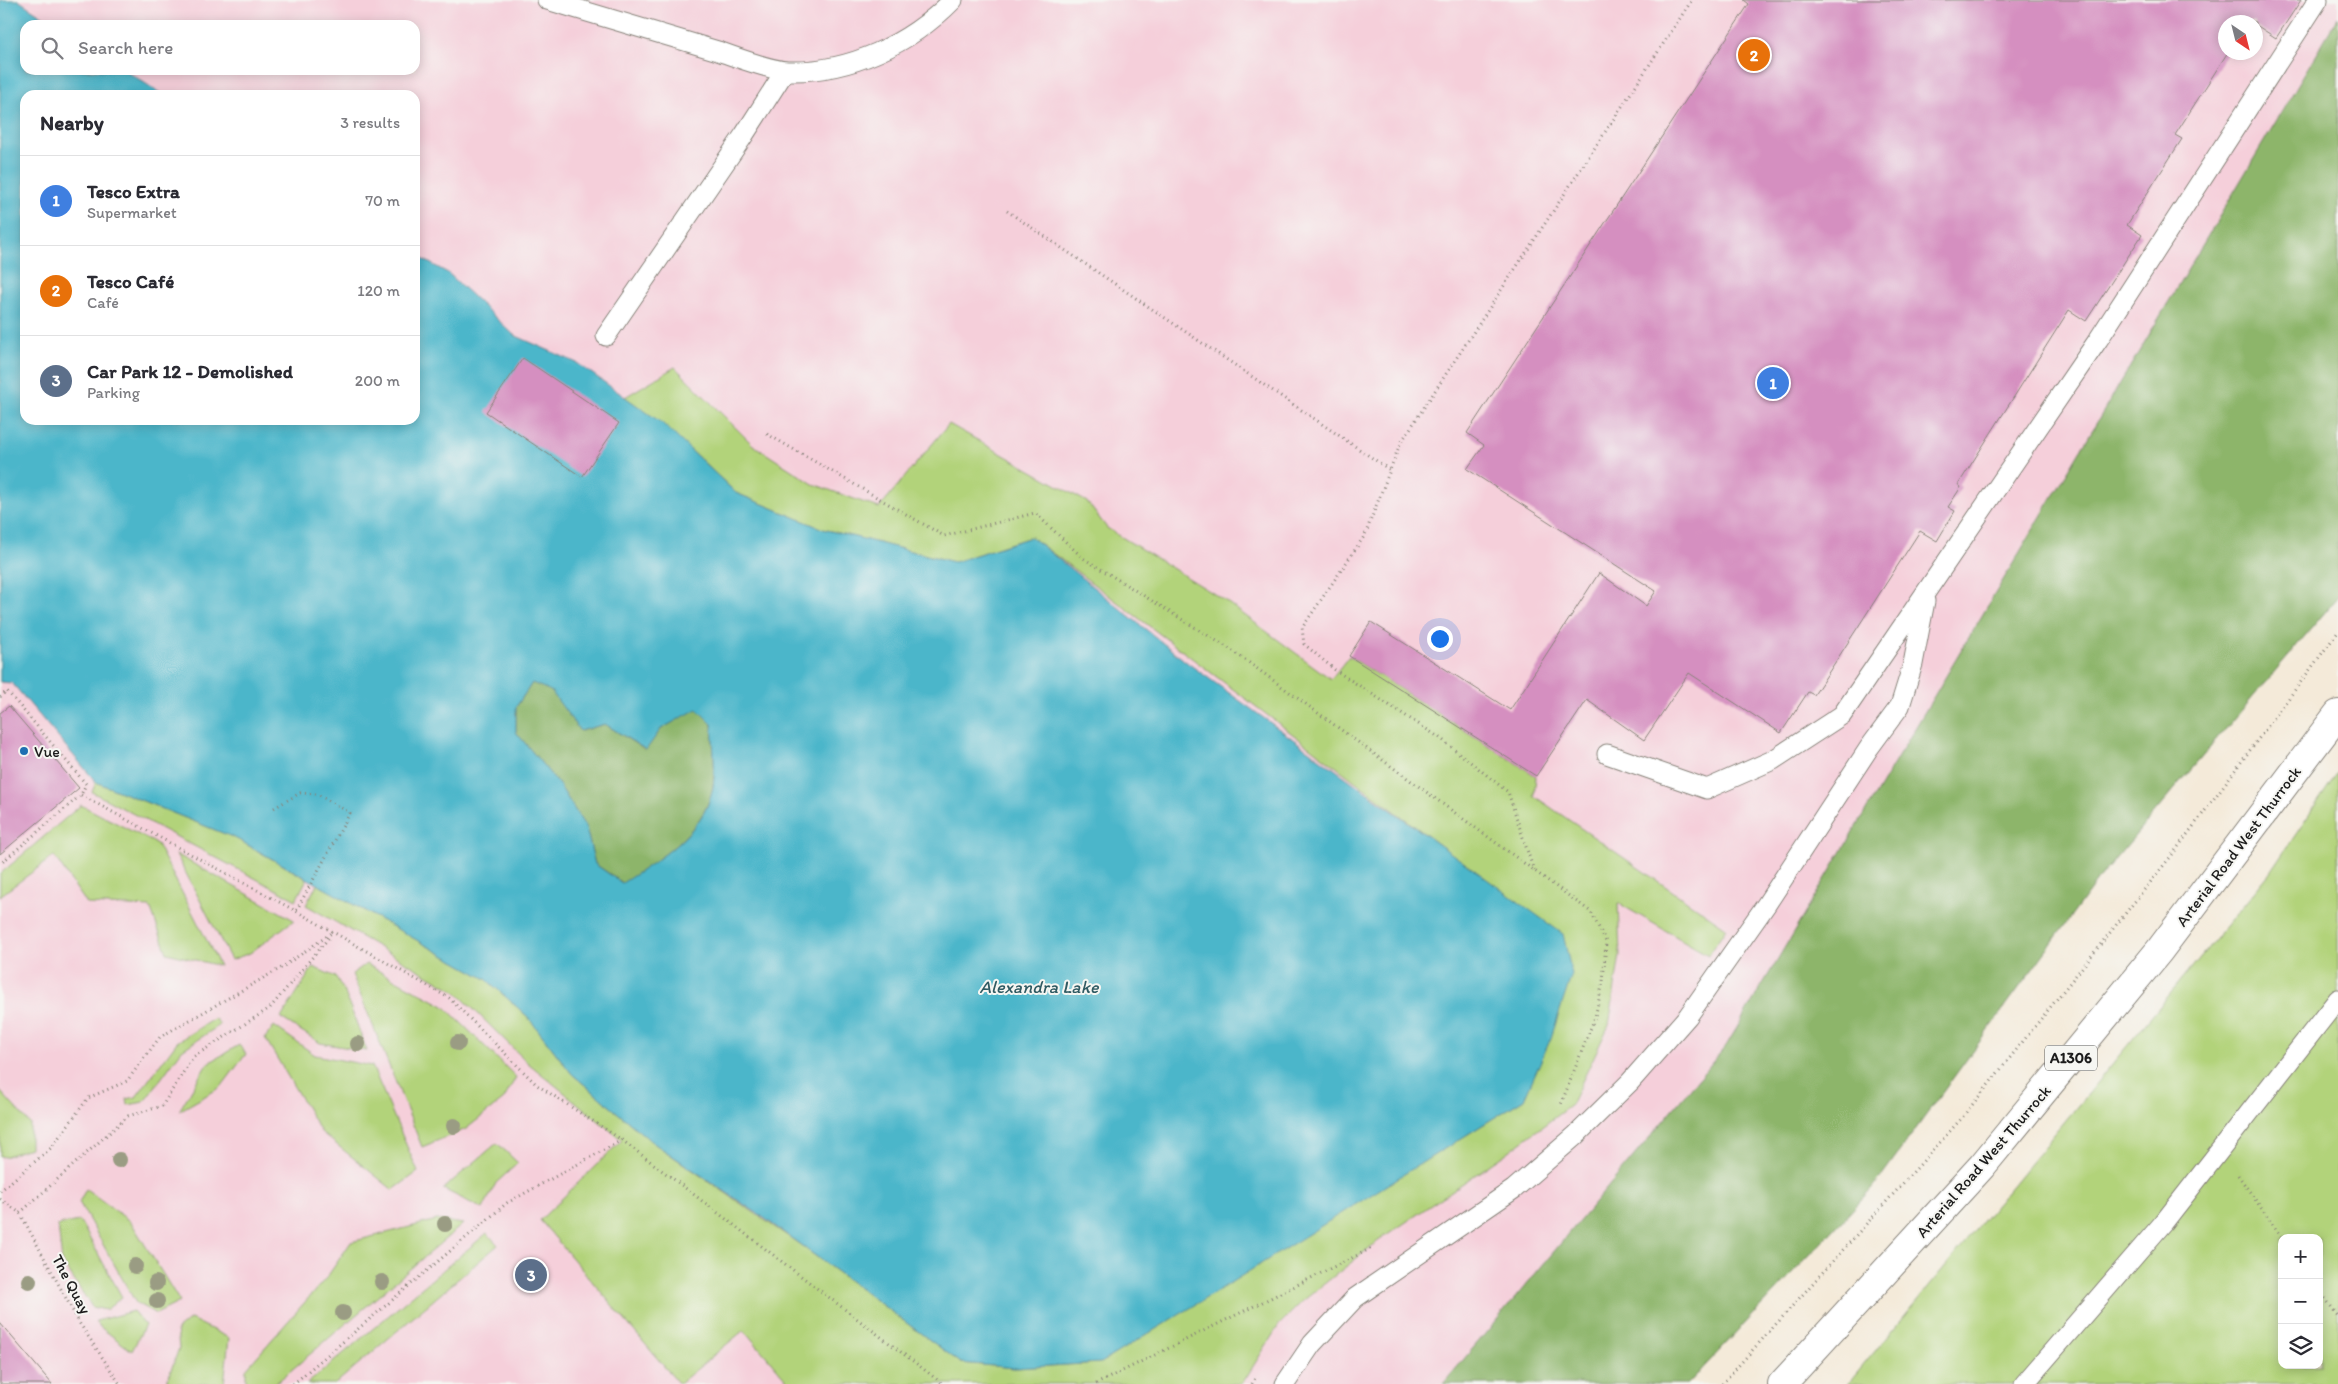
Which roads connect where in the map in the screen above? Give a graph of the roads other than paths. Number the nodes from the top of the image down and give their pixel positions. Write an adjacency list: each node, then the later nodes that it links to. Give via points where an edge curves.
1 (547, 0): 4 (lane)
2 (953, 0): 4 (lane, via 910,36 876,54 830,69)
3 (2318, 0): 6 (lane, via 2098,340)
4 (785, 71): 5 (lane)
5 (606, 336)
6 (1926, 594): 8 (lane, via 1842,715 1772,760 1707,789); 10 (lane, via 1913,664 1900,706 1688,1016 1616,1096 1521,1183 1355,1298 1312,1344)
7 (2338, 714): 11 (main road, Arterial Road West Thurrock / A1306, via 2159,951 1988,1158)
8 (1607, 754)
9 (2338, 999): 12 (lane, via 2164,1222)
10 (1285, 1384)
11 (1782, 1384)
12 (2024, 1384)

